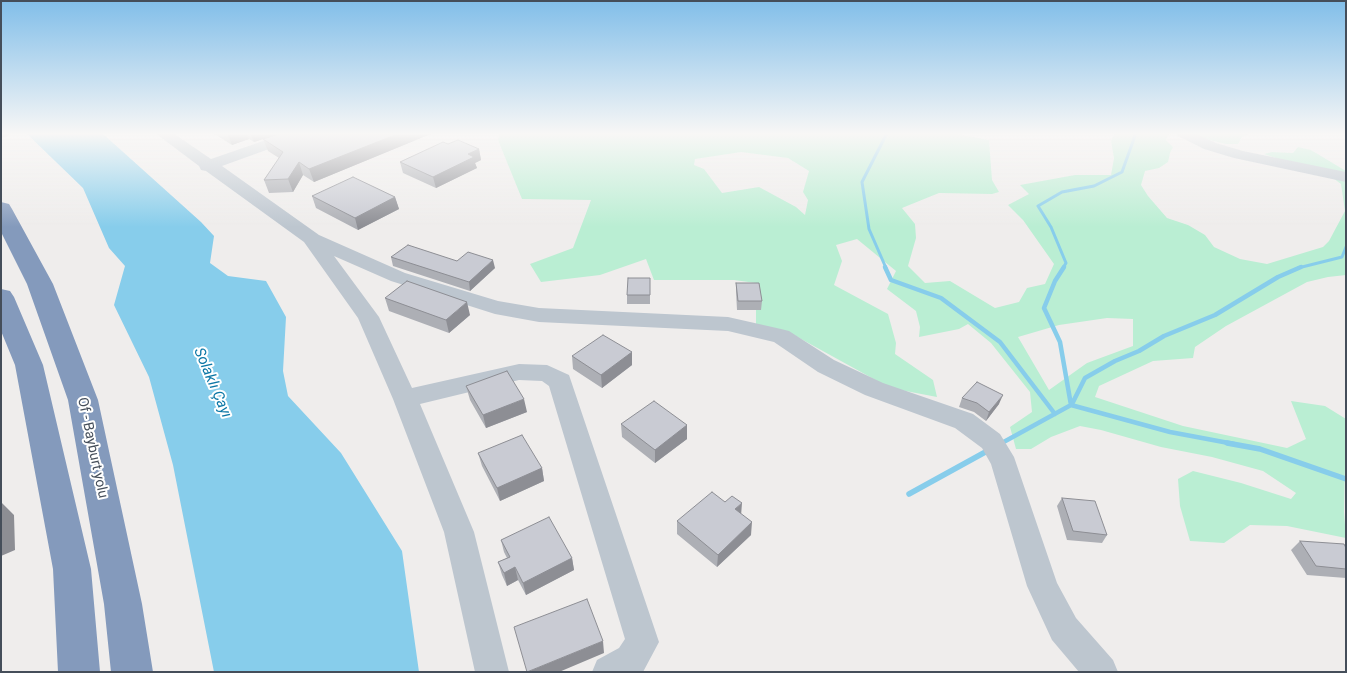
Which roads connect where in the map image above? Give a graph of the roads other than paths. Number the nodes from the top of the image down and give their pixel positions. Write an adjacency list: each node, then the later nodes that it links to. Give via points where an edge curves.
1 (212, 164): 3 (street)
2 (1282, 164): 4 (street)
3 (208, 166): 6 (street)
4 (1346, 177)
5 (1, 209): 10 (highway, Of - Bayburt yolu, via 40,284 83,400 123,604)
6 (312, 239): 8 (street, via 368,317); 13 (street, via 398,276 495,307 539,316 728,324 781,336 826,366 874,389 964,421 991,441 1004,464 1043,586 1064,629)
7 (1, 297): 9 (highway, via 29,365 70,560)
8 (405, 398): 11 (street, via 459,532); 12 (street, via 519,372 547,372 560,380 642,642 631,660)
9 (79, 672)
10 (132, 672)
11 (492, 672)
12 (609, 672)
13 (1101, 672)

